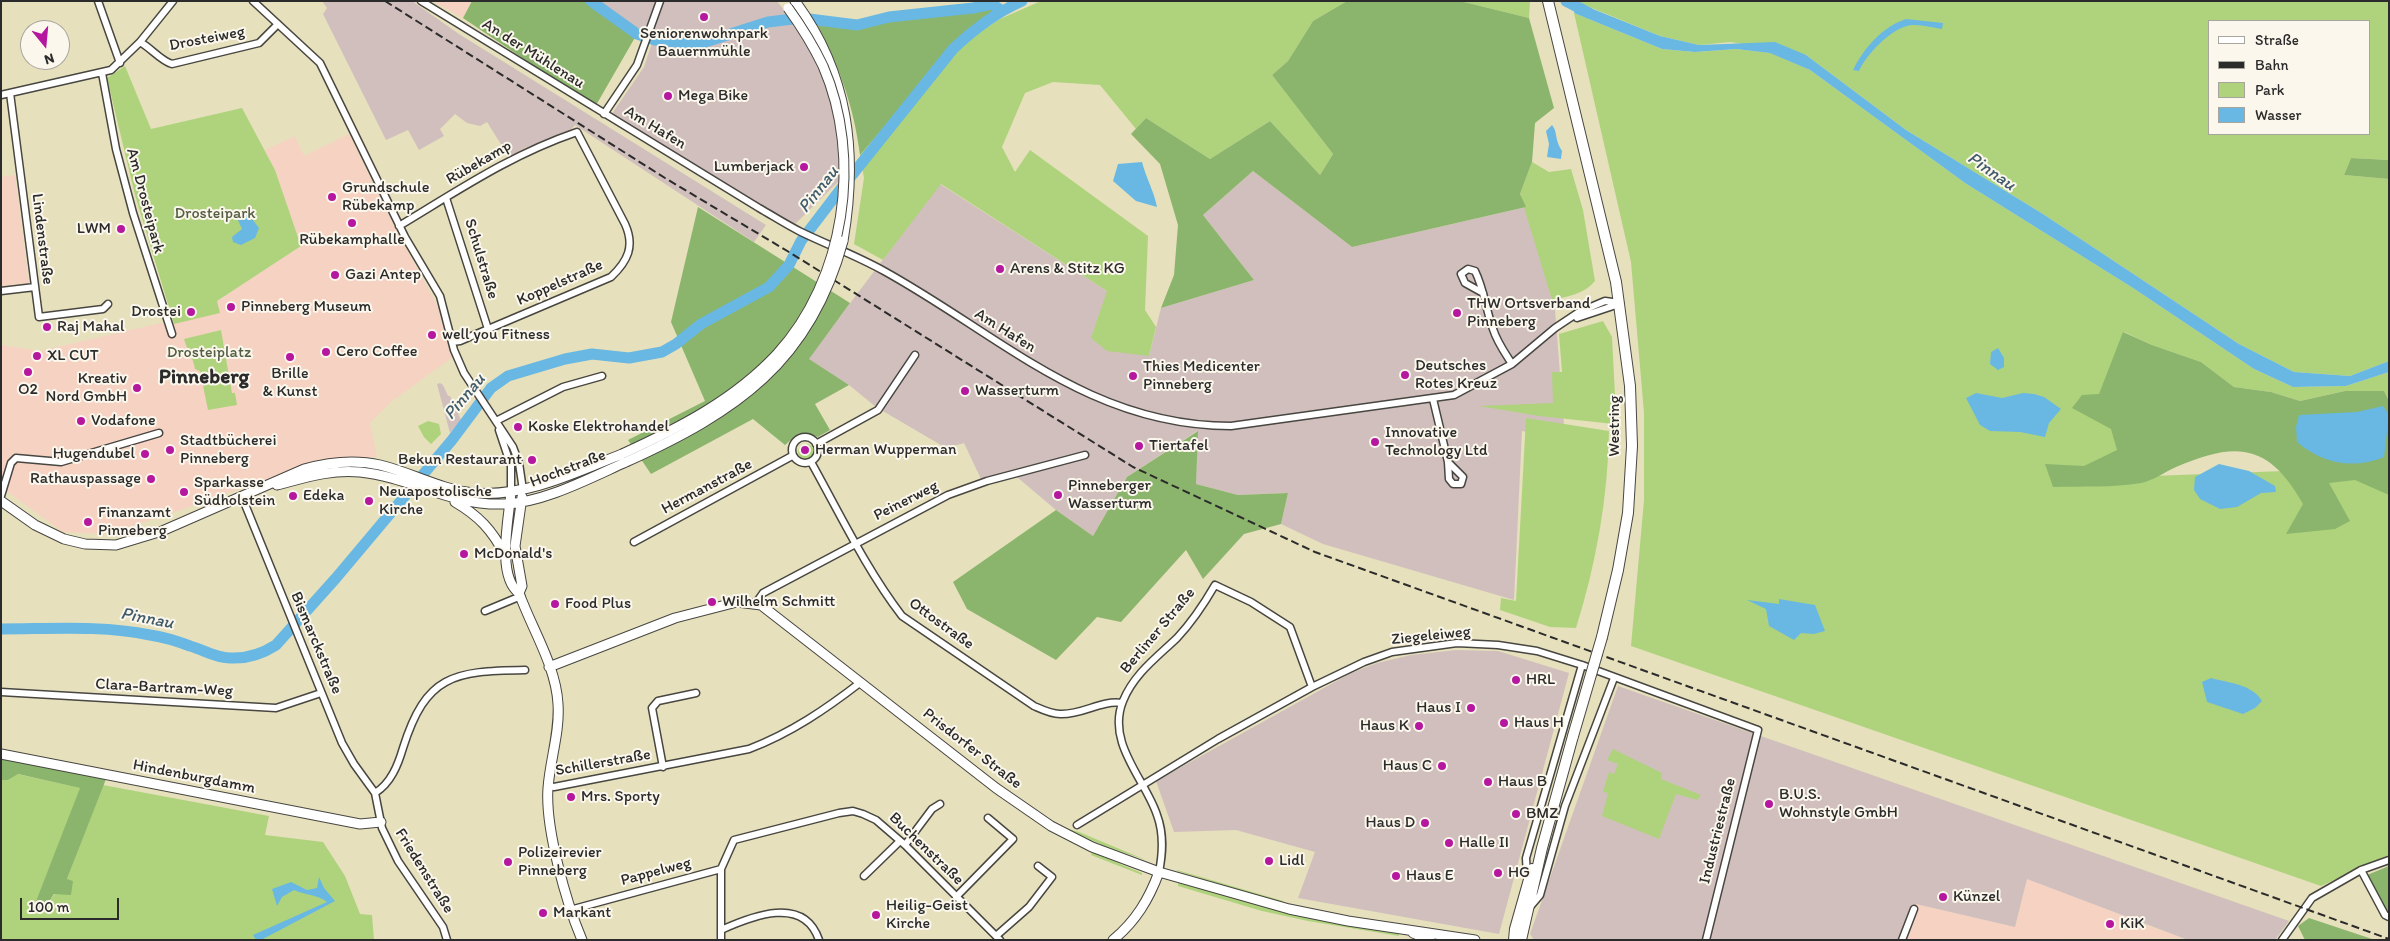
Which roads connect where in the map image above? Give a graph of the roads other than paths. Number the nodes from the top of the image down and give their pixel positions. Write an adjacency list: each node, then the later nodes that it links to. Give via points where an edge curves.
1 (98, 1): 10 (street)
2 (173, 1): 9 (street)
3 (253, 1): 8 (street)
4 (422, 1): 14 (street, An der Mühlenau)
5 (660, 1): 14 (street, via 637,65)
6 (1548, 1): 21 (main road, Westring)
7 (790, 3): 35 (main road, bridge, via 823,67 841,131 843,192 830,261 810,307 793,334 748,382 689,422)
8 (278, 24): 9 (street, Drosteiweg, via 259,43 172,64); 17 (street, via 320,63)
9 (140, 42): 10 (street)
10 (120, 63): 11 (street)
11 (102, 73): 12 (street); 24 (street, Am Drosteipark, via 116,149 133,213)
12 (10, 93): 13 (street); 18 (street, Lindenstraße)
13 (1, 95)
14 (604, 114): 29 (street, Am Hafen, via 799,231 883,270 1046,373 1106,403 1152,417 1205,426 1231,426)
15 (577, 132): 16 (street, Rübekamp, via 515,157); 23 (street, Koppelstraße, via 630,234 630,250 626,259 611,277)
16 (446, 198): 17 (street, Rübekamp); 23 (street, Schulstraße)
17 (399, 226): 25 (street, via 440,296)
18 (34, 287): 19 (street); 22 (street, Lindenstraße, via 39,317 103,309)
19 (1, 291)
20 (1483, 293): 27 (street, via 1497,340)
21 (1620, 303): 27 (street, Am Hafen, via 1600,303 1566,322); 80 (main road, Westring, bridge, via 1630,386 1632,446 1628,513 1602,637)
22 (108, 304)
23 (488, 329): 25 (street, Koppelstraße, via 460,342)
24 (172, 334)
25 (452, 342): 30 (street, via 477,394)
26 (915, 355): 32 (street, via 878,410)
27 (1512, 364): 29 (street, Am Hafen, via 1454,395)
28 (602, 376): 30 (street, via 563,388)
29 (1433, 400): 37 (street)
30 (496, 421): 44 (street, via 513,447); 46 (street, via 511,466)
31 (159, 433): 47 (street, via 61,462 16,458 11,463)
32 (816, 444): 34 (street, Hermanstraße, via 805,437 797,440 792,445); 36 (street, via 817,456)
33 (1085, 455): 54 (street, Peinerweg, via 948,494)
34 (792, 456): 36 (street, via 803,464); 53 (street, Hermanstraße)
35 (624, 458): 44 (main road); 51 (main road, Hochstraße, via 574,484)
36 (811, 462): 54 (street, Ottostraße)
37 (1448, 462)
38 (373, 464): 39 (main road, via 341,462); 40 (main road); 41 (main road)
39 (304, 469): 42 (main road); 45 (main road)
40 (361, 472): 41 (main road); 42 (main road, via 328,473)
41 (404, 478): 43 (main road)
42 (298, 480): 45 (main road)
43 (429, 486): 46 (main road, via 476,493); 49 (main road)
44 (523, 490): 46 (main road); 51 (main road)
45 (254, 492): 48 (main road)
46 (512, 492): 52 (main road)
47 (1, 496)
48 (242, 497): 50 (main road, via 139,540 102,545 57,536); 66 (street, Bismarckstraße)
49 (448, 498): 52 (main road, Hochstraße); 55 (main road, via 487,525)
50 (1, 501)
51 (521, 502): 52 (main road, Hochstraße); 56 (main road, via 515,546 522,586)
52 (510, 504): 55 (main road)
53 (634, 542)
54 (856, 543): 57 (street, Peinerweg, via 763,593); 68 (street, Ottostraße, via 902,616 1034,706 1061,714 1083,711 1110,701)
55 (506, 557): 56 (main road, via 513,588)
56 (520, 595): 58 (street); 60 (main road)
57 (756, 603): 60 (main road, via 737,602 675,618); 63 (main road, Prisdorfer Straße, via 766,607)
58 (485, 611)
59 (1582, 665): 62 (street, Ziegeleiweg); 64 (street, Ziegeleiweg, via 1517,648 1457,643 1392,652); 87 (street, via 1526,858)
60 (549, 667): 73 (main road, via 558,704)
61 (524, 670): 74 (street, via 460,675 440,684 417,713 390,778)
62 (1614, 678): 69 (street, Ziegeleiweg); 89 (street, via 1576,774 1540,895)
63 (861, 682): 71 (street, Schillerstraße, via 776,739 749,749); 85 (main road, Prisdorfer Straße, via 1043,821 1092,847)
64 (1312, 686): 68 (street, Berliner Straße, via 1290,627 1251,602 1215,585 1178,636 1135,678); 72 (street, Ziegeleiweg)
65 (1, 692): 66 (street, Clara-Bartram-Weg, via 276,708)
66 (321, 693): 74 (street, Bismarckstraße, via 348,754)
67 (696, 693): 71 (street, Schillerstraße, via 658,700 652,708)
68 (1122, 703): 72 (street, Berliner Straße, via 1122,742)
69 (1758, 730): 106 (street, Industriestraße)
70 (1, 754): 77 (main road, Hindenburgdamm, via 360,824)
71 (663, 767): 73 (street, Schillerstraße)
72 (1142, 785): 78 (street, Ziegeleiweg); 85 (street, Berliner Straße, via 1161,828)
73 (548, 786): 90 (main road, via 548,811)
74 (375, 793): 77 (street, Friedenstraße)
75 (940, 804): 79 (street)
76 (988, 818): 88 (street, via 1014,839)
77 (381, 822): 97 (street, Friedenstraße, via 398,860 443,928)
78 (1077, 825)
79 (902, 843): 83 (street, Buchenstraße, via 876,820 853,811 839,813 734,840); 86 (street); 88 (street, Buchenstraße)
80 (1542, 848): 87 (main road, Westring); 89 (main road, Westring)
81 (2389, 860): 84 (street)
82 (1038, 866): 96 (street, via 1052,877 1029,907)
83 (721, 869): 90 (street, Pappelweg); 93 (street)
84 (2361, 870): 92 (street, via 2385,916); 108 (street, via 2312,898)
85 (1160, 872): 94 (main road, Prisdorfer Straße, via 1289,909); 95 (main road, Berliner Straße, via 1141,910)
86 (864, 876)
87 (1527, 881): 104 (main road, Westring)
88 (956, 897): 96 (street, Buchenstraße)
89 (1528, 909): 105 (main road, Westring)
90 (570, 910): 98 (main road)
91 (1914, 910): 107 (street)
92 (2389, 917)
93 (721, 930): 99 (street); 100 (street, via 779,912 796,913 808,920)
94 (1403, 930): 102 (main road, Prisdorfer Straße); 103 (main road, Prisdorfer Straße)
95 (1122, 937): 101 (main road, Berliner Straße)
96 (998, 938)
97 (447, 940)
98 (582, 940)
99 (721, 940)
100 (819, 940)
101 (1113, 940)
102 (1430, 940)
103 (1475, 940)
104 (1514, 940)
105 (1521, 940)
106 (1706, 940)
107 (1902, 940)
108 (2282, 940)

